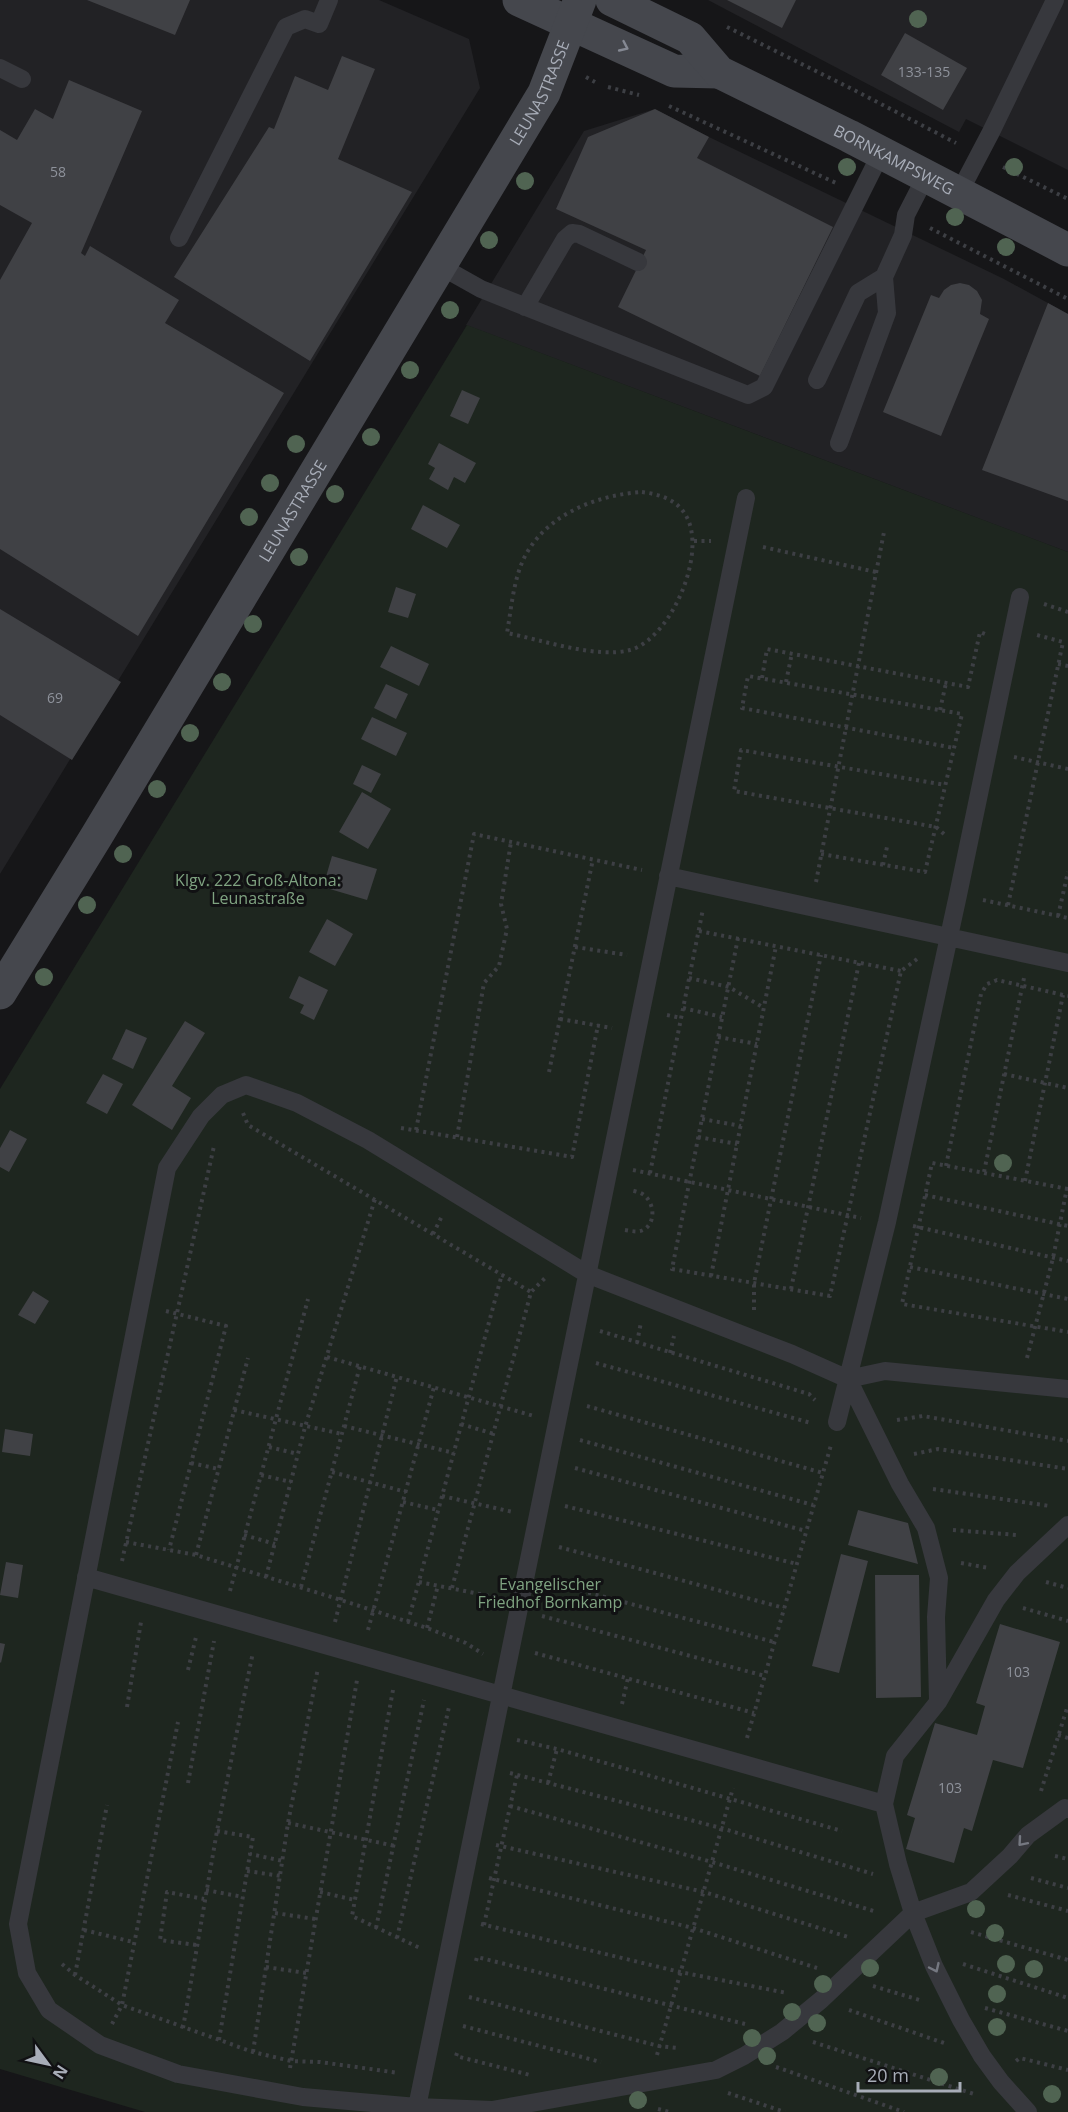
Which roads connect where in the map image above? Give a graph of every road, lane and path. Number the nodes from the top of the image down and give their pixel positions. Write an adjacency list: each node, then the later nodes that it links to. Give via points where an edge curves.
1 (329, 0): 15 (lane, via 319,24 305,20 286,27)
2 (519, 0): 5 (street, BORNKAMPSWEG)
3 (612, 0): 8 (street, BORNKAMPSWEG, via 690,38)
4 (1055, 0): 11 (lane)
5 (576, 11): 8 (street, BORNKAMPSWEG, one-way to 8, via 674,70); 18 (street, LEUNASTRASSE, via 544,93)
6 (723, 25): 11 (path)
7 (0, 68): 9 (lane)
8 (719, 72): 10 (street, BORNKAMPSWEG)
9 (22, 78)
10 (881, 153): 12 (street, BORNKAMPSWEG); 20 (lane, via 764,387 748,395)
11 (979, 155): 13 (lane); 14 (path)
12 (926, 176): 13 (street, BORNKAMPSWEG); 19 (lane, via 906,215 903,235)
13 (959, 193): 16 (street, BORNKAMPSWEG)
14 (1068, 199)
15 (179, 238)
16 (1068, 250)
17 (638, 262): 20 (lane, via 572,233)
18 (440, 266): 20 (lane, via 481,290); 75 (street, LEUNASTRASSE)
19 (884, 278): 21 (lane, via 858,293); 22 (lane, via 887,312)
20 (525, 307)
21 (817, 380)
22 (839, 443)
23 (746, 498): 55 (lane)
24 (884, 532): 26 (path)
25 (759, 546): 26 (path)
26 (876, 572): 32 (path)
27 (1020, 597): 42 (lane)
28 (507, 633): 28 (path, via 602,652 625,651 645,643 676,605 691,565 694,541 686,514 672,501 656,493 642,492 599,499 554,522 534,540 521,564)
29 (1063, 642): 31 (path)
30 (792, 653): 32 (path); 34 (path, via 767,649); 35 (path)
31 (1058, 664): 33 (path); 43 (path)
32 (857, 666): 36 (path); 38 (path)
33 (1068, 666)
34 (762, 678): 35 (path); 40 (path, via 748,676 742,708)
35 (786, 682): 38 (path)
36 (946, 683): 37 (path); 39 (path)
37 (968, 687)
38 (852, 694): 39 (path); 40 (path)
39 (940, 710): 41 (path, via 962,714)
40 (846, 728): 41 (path); 44 (path)
41 (954, 748): 46 (path)
42 (987, 752): 43 (path); 57 (lane)
43 (1038, 763): 45 (path); 59 (path)
44 (838, 766): 46 (path); 47 (path); 47 (path, via 741,750 734,791)
45 (1068, 769)
46 (945, 785): 48 (path)
47 (830, 808): 48 (path); 51 (path)
48 (936, 826): 53 (path, via 925,872)
49 (511, 842): 52 (path); 93 (path, via 474,834); 94 (path, via 501,904 507,929 499,966 484,983)
50 (887, 847): 53 (path)
51 (821, 854): 53 (path); 58 (path)
52 (592, 859): 55 (path); 66 (path)
53 (883, 865)
54 (1068, 872): 60 (path)
55 (669, 876): 56 (lane); 69 (lane)
56 (708, 884): 58 (lane); 62 (path)
57 (958, 895): 59 (path); 63 (lane)
58 (811, 906): 63 (lane)
59 (1008, 906): 60 (path)
60 (1058, 916): 61 (path)
61 (1068, 918)
62 (699, 931): 64 (path); 72 (path)
63 (948, 937): 67 (lane); 112 (lane)
64 (738, 938): 65 (path); 73 (path)
65 (776, 946): 68 (path); 78 (path)
66 (575, 947): 69 (path); 80 (path)
67 (1029, 954): 71 (lane); 74 (path)
68 (821, 955): 70 (path); 109 (path)
69 (652, 959): 82 (lane)
70 (859, 963): 110 (path); 111 (path, via 901,971)
71 (1068, 963)
72 (689, 978): 73 (path); 77 (path)
73 (729, 987): 78 (path); 79 (path)
74 (1022, 987): 76 (path); 86 (path); 99 (path, via 997,980 987,984 981,994)
75 (0, 993)
76 (1066, 996): 87 (path)
77 (683, 1008): 79 (path); 101 (path)
78 (764, 1008): 84 (path)
79 (722, 1017): 83 (path)
80 (560, 1019): 81 (path); 85 (path)
81 (598, 1025): 82 (path); 94 (path, via 573,1157)
82 (637, 1032): 98 (lane)
83 (718, 1037): 84 (path); 89 (path)
84 (757, 1044): 91 (path)
85 (549, 1072)
86 (1004, 1074): 87 (path); 100 (path)
87 (1045, 1083): 88 (path); 102 (path)
88 (1068, 1088)
89 (702, 1119): 91 (path); 95 (path)
90 (248, 1125): 108 (path)
91 (741, 1126): 96 (path)
92 (394, 1128): 93 (path)
93 (416, 1130): 94 (path)
94 (457, 1137)
95 (698, 1137): 96 (path); 103 (path)
96 (737, 1144): 106 (path)
97 (214, 1146): 128 (path)
98 (609, 1165): 101 (path); 104 (lane)
99 (946, 1166): 100 (path); 107 (path, via 932,1163)
100 (984, 1172): 102 (path)
101 (650, 1173): 103 (path)
102 (1025, 1180): 105 (path)
103 (689, 1182): 106 (path); 122 (path, via 672,1269)
104 (605, 1185): 116 (path, via 641,1193 650,1203 653,1217 646,1228 638,1232); 121 (lane)
105 (1068, 1187): 113 (path)
106 (728, 1190): 109 (path); 122 (path)
107 (926, 1195): 113 (path); 115 (path)
108 (375, 1199): 120 (path); 134 (path)
109 (771, 1199): 110 (path); 123 (path)
110 (808, 1207): 111 (path); 124 (path)
111 (847, 1216): 112 (path); 124 (path, via 831,1296)
112 (887, 1222): 115 (path); 138 (lane)
113 (1059, 1224): 114 (path); 117 (path)
114 (1068, 1226)
115 (919, 1227): 117 (path); 119 (path)
116 (625, 1230)
117 (1053, 1258): 118 (path); 125 (path)
118 (1068, 1261)
119 (910, 1267): 125 (path); 130 (path, via 902,1304)
120 (502, 1274): 142 (path); 144 (path, via 531,1292)
121 (587, 1274): 129 (lane); 132 (lane); 196 (lane, via 368,1140 297,1103 246,1085 222,1095 201,1116 167,1168)
122 (711, 1276): 123 (path)
123 (754, 1283): 124 (path); 132 (path)
124 (790, 1289)
125 (1044, 1294): 127 (path); 130 (path)
126 (308, 1299): 146 (path)
127 (1068, 1299)
128 (177, 1313): 164 (path, via 226,1326); 189 (path, via 126,1542)
129 (577, 1323): 133 (lane); 147 (path, via 809,1394)
130 (1036, 1326): 131 (path); 139 (path)
131 (1068, 1332)
132 (753, 1340): 138 (lane)
133 (570, 1356): 143 (lane); 148 (path)
134 (327, 1357): 136 (path); 152 (path)
135 (248, 1358): 145 (path)
136 (360, 1366): 137 (path); 151 (path)
137 (397, 1376): 140 (path); 156 (path)
138 (848, 1379): 139 (lane, via 885,1371); 147 (lane); 150 (lane)
139 (1020, 1385): 141 (lane)
140 (434, 1387): 142 (path); 158 (path)
141 (1068, 1389)
142 (469, 1397): 144 (path); 149 (path)
143 (561, 1399): 153 (lane); 168 (path)
144 (501, 1406): 153 (path); 155 (path)
145 (234, 1410): 146 (path); 166 (path)
146 (275, 1419): 152 (path); 159 (path)
147 (837, 1422)
148 (812, 1423)
149 (461, 1425): 155 (path); 160 (path)
150 (870, 1425): 157 (path, via 923,1416); 162 (lane)
151 (344, 1426): 154 (path); 156 (path)
152 (305, 1427): 154 (path); 161 (path)
153 (556, 1428): 163 (lane); 178 (path)
154 (342, 1434): 167 (path)
155 (494, 1434): 177 (path)
156 (382, 1435): 158 (path); 171 (path)
157 (1068, 1441)
158 (418, 1444): 160 (path); 173 (path)
159 (269, 1447): 161 (path); 169 (path)
160 (454, 1453): 174 (path)
161 (298, 1454): 170 (path)
162 (887, 1460): 165 (path, via 938,1449); 172 (lane)
163 (549, 1461): 175 (lane); 184 (path)
164 (191, 1463): 166 (path); 189 (path)
165 (1068, 1468)
166 (219, 1469): 190 (path)
167 (332, 1472): 171 (path); 200 (path)
168 (822, 1473)
169 (261, 1475): 170 (path); 185 (path)
170 (291, 1482): 188 (path)
171 (370, 1483): 173 (path); 202 (path)
172 (900, 1484): 179 (path); 183 (lane)
173 (406, 1492): 176 (path)
174 (442, 1496): 177 (path); 180 (path)
175 (541, 1500): 181 (lane); 192 (path)
176 (403, 1502): 180 (path); 206 (path)
177 (475, 1503): 181 (path); 201 (path)
178 (813, 1505)
179 (1057, 1507)
180 (438, 1510): 198 (path)
181 (537, 1518): 187 (lane)
182 (1068, 1525): 186 (lane)
183 (926, 1528): 186 (path); 191 (lane)
184 (806, 1531)
185 (244, 1535): 188 (path); 193 (path)
186 (1054, 1538): 194 (lane)
187 (533, 1539): 195 (lane); 205 (path)
188 (275, 1544): 197 (path)
189 (169, 1550): 190 (path)
190 (196, 1555): 193 (path)
191 (933, 1557): 194 (path); 227 (lane, via 939,1578)
192 (797, 1564)
193 (237, 1569): 197 (path); 207 (path)
194 (1017, 1573): 203 (lane)
195 (525, 1576): 204 (lane); 214 (path)
196 (86, 1577): 207 (lane); 303 (lane, via 18,1924 27,1973 49,2010)
197 (266, 1577): 200 (path)
198 (419, 1581): 199 (path); 209 (path)
199 (438, 1585): 201 (path); 211 (path)
200 (300, 1587): 202 (path)
201 (452, 1588): 204 (path)
202 (341, 1600): 206 (path); 215 (path)
203 (996, 1600): 210 (path); 227 (lane)
204 (519, 1606): 216 (lane); 222 (path)
205 (784, 1608)
206 (373, 1611): 209 (path); 218 (path)
207 (223, 1616): 215 (lane)
208 (141, 1622): 230 (path)
209 (408, 1622): 211 (path)
210 (1068, 1622)
211 (427, 1628): 221 (path, via 466,1643)
212 (196, 1636): 220 (path)
213 (214, 1641): 239 (path)
214 (774, 1642)
215 (330, 1645): 218 (lane)
216 (511, 1646): 221 (lane); 231 (path)
217 (253, 1652): 246 (path)
218 (362, 1654): 225 (lane)
219 (318, 1669): 245 (path)
220 (188, 1670)
221 (507, 1670): 225 (lane)
222 (765, 1676)
223 (357, 1679): 248 (path)
224 (393, 1688): 251 (path)
225 (501, 1695): 233 (lane); 241 (lane)
226 (425, 1696): 252 (path)
227 (938, 1702): 241 (lane, via 895,1756)
228 (450, 1703): 280 (path)
229 (1068, 1705): 234 (path)
230 (127, 1707)
231 (754, 1713)
232 (177, 1722): 281 (path)
233 (493, 1735): 236 (path); 237 (lane)
234 (1058, 1736): 235 (path); 249 (path)
235 (1068, 1738)
236 (557, 1749): 240 (path); 247 (path)
237 (486, 1767): 238 (path); 250 (lane)
238 (517, 1775): 240 (path); 243 (path)
239 (188, 1783)
240 (548, 1783): 263 (path, via 721,1828)
241 (884, 1804): 263 (lane)
242 (107, 1805): 278 (path)
243 (510, 1806): 253 (path); 274 (path)
244 (1068, 1809): 249 (lane)
245 (288, 1823): 248 (path); 257 (path)
246 (217, 1831): 254 (path, via 254,1837); 265 (path)
247 (842, 1831)
248 (330, 1832): 251 (path); 266 (path)
249 (1028, 1835): 274 (lane, one-way to 274, via 971,1892)
250 (472, 1838): 253 (path); 259 (lane)
251 (366, 1839): 252 (path); 270 (path)
252 (395, 1846): 277 (path)
253 (501, 1846): 262 (path); 283 (path, via 704,1892)
254 (250, 1854): 257 (path); 258 (path)
255 (1055, 1856): 256 (path)
256 (1068, 1859)
257 (283, 1861): 260 (path)
258 (247, 1871): 260 (path); 268 (path)
259 (465, 1872): 262 (path); 273 (lane)
260 (281, 1876): 272 (path)
261 (1031, 1878): 264 (path)
262 (494, 1879): 276 (path); 292 (path, via 693,1928)
263 (904, 1884): 274 (lane)
264 (1068, 1888)
265 (206, 1890): 268 (path); 269 (path)
266 (320, 1892): 270 (path); 275 (path)
267 (1003, 1893): 271 (path)
268 (243, 1897): 302 (path)
269 (205, 1899): 282 (path); 282 (path, via 167,1892 160,1940)
270 (355, 1900): 277 (path, via 352,1916)
271 (1068, 1911)
272 (275, 1913): 275 (path); 289 (path)
273 (456, 1917): 276 (path); 287 (lane)
274 (910, 1917): 283 (lane); 284 (lane)
275 (315, 1919): 290 (path)
276 (484, 1925): 295 (path, via 680,1972)
277 (376, 1928): 280 (path)
278 (84, 1930): 281 (path); 291 (path)
279 (971, 1932): 286 (path)
280 (397, 1938): 287 (path)
281 (133, 1942): 296 (path)
282 (196, 1945): 299 (path)
283 (878, 1947): 292 (lane)
284 (929, 1953): 294 (path); 297 (lane, one-way to 297)
285 (477, 1956): 301 (path)
286 (1068, 1960)
287 (447, 1961): 311 (lane)
288 (62, 1964): 291 (path)
289 (266, 1967): 290 (path); 305 (path)
290 (306, 1973): 308 (path)
291 (75, 1976): 296 (path)
292 (845, 1977): 295 (lane); 297 (path)
293 (469, 1997): 304 (path)
294 (1068, 1998)
295 (821, 2000): 301 (lane); 307 (path)
296 (122, 2005): 299 (path); 303 (path)
297 (957, 2012): 300 (path, via 980,2006); 307 (lane)
298 (463, 2026): 309 (path)
299 (183, 2028): 302 (path)
300 (1068, 2031)
301 (782, 2032): 306 (lane); 314 (path)
302 (219, 2040): 305 (path)
303 (100, 2045): 313 (lane, via 178,2074)
304 (659, 2046)
305 (254, 2052): 308 (path)
306 (744, 2056): 315 (lane, via 716,2070 492,2110); 316 (path)
307 (982, 2056): 312 (lane)
308 (291, 2061): 311 (path); 313 (path)
309 (607, 2064)
310 (1068, 2070): 312 (path, via 1020,2058 1008,2067)
311 (423, 2076): 315 (lane)
312 (1001, 2082): 317 (lane)
313 (285, 2094): 315 (lane)
314 (984, 2097)
315 (417, 2107)
316 (904, 2112)
317 (1028, 2112)

